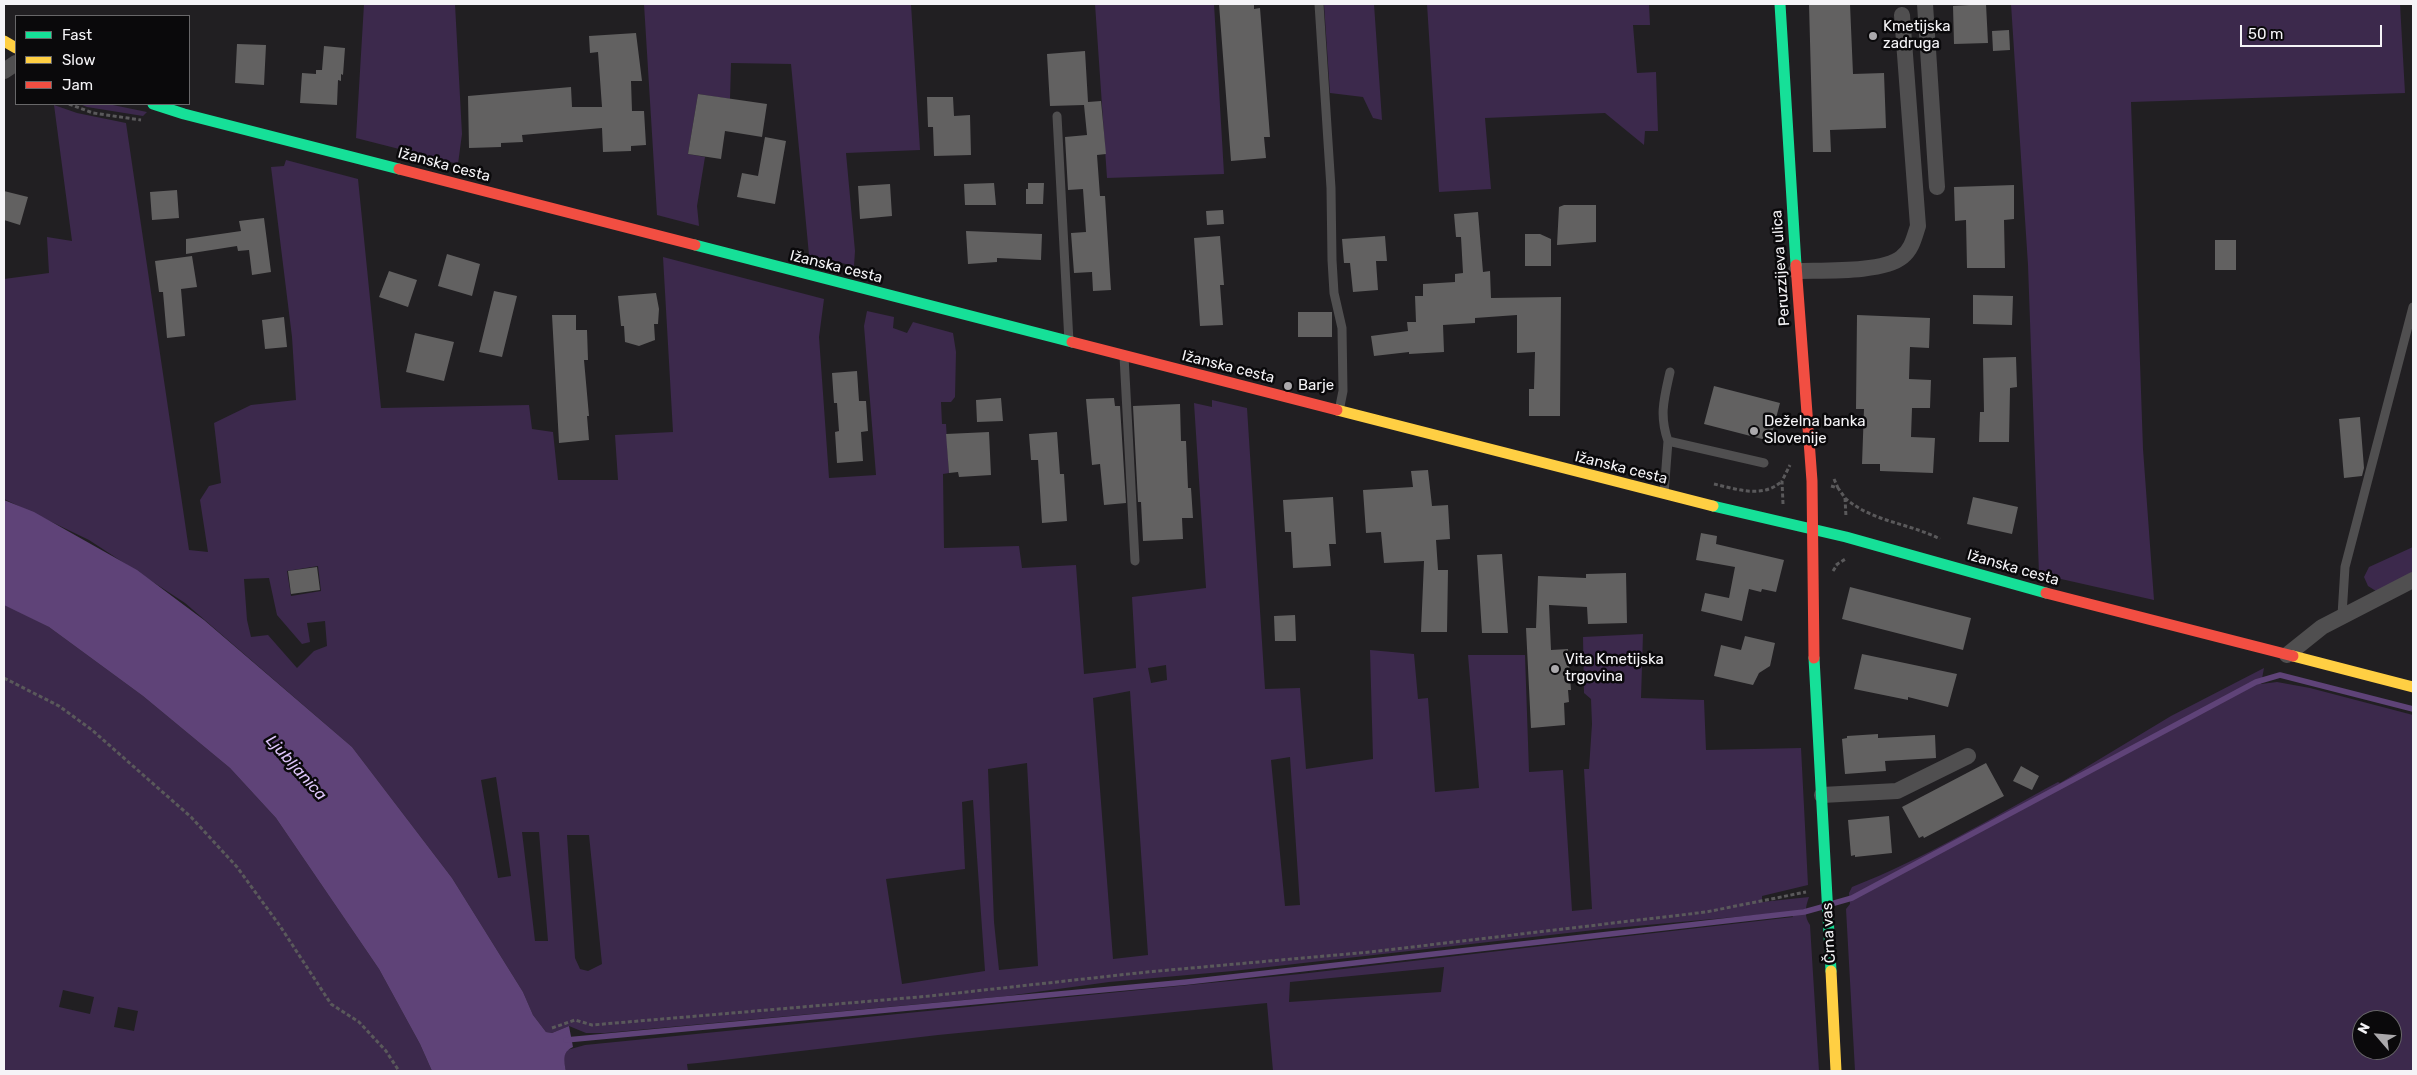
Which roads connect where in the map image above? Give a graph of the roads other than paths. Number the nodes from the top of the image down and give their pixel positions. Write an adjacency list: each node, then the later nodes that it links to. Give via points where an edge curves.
1 (1319, 4): 17 (lane, via 1334,293 1342,328 1343,391)
2 (1780, 4): 12 (main road, Peruzzijeva ulica)
3 (1924, 4): 11 (street)
4 (1902, 15): 12 (street, via 1918,226 1912,246 1902,257 1885,266)
5 (4, 41): 6 (main road)
6 (15, 47)
7 (15, 64): 8 (street)
8 (4, 71)
9 (155, 105): 14 (main road, Ižanska cesta)
10 (1057, 116): 14 (lane)
11 (1937, 187)
12 (1796, 271): 21 (main road, Peruzzijeva ulica)
13 (2413, 307): 24 (lane, via 2345,567)
14 (1069, 342): 15 (main road, Ižanska cesta)
15 (1124, 356): 17 (main road, Ižanska cesta); 22 (lane)
16 (1670, 372): 18 (lane, via 1662,408 1662,423)
17 (1339, 411): 20 (main road, Ižanska cesta)
18 (1668, 441): 19 (lane); 20 (lane)
19 (1764, 462)
20 (1664, 494): 21 (main road, Ižanska cesta)
21 (1814, 530): 25 (main road, Ižanska cesta); 28 (main road, Črna vas, via 1812,625)
22 (1135, 561)
23 (2413, 580): 24 (street)
24 (2342, 615): 25 (street)
25 (2287, 654): 26 (main road, Ižanska cesta)
26 (2413, 687)
27 (1968, 756): 28 (street, via 1897,791)
28 (1822, 795): 29 (main road, Črna vas)
29 (1836, 1071)

